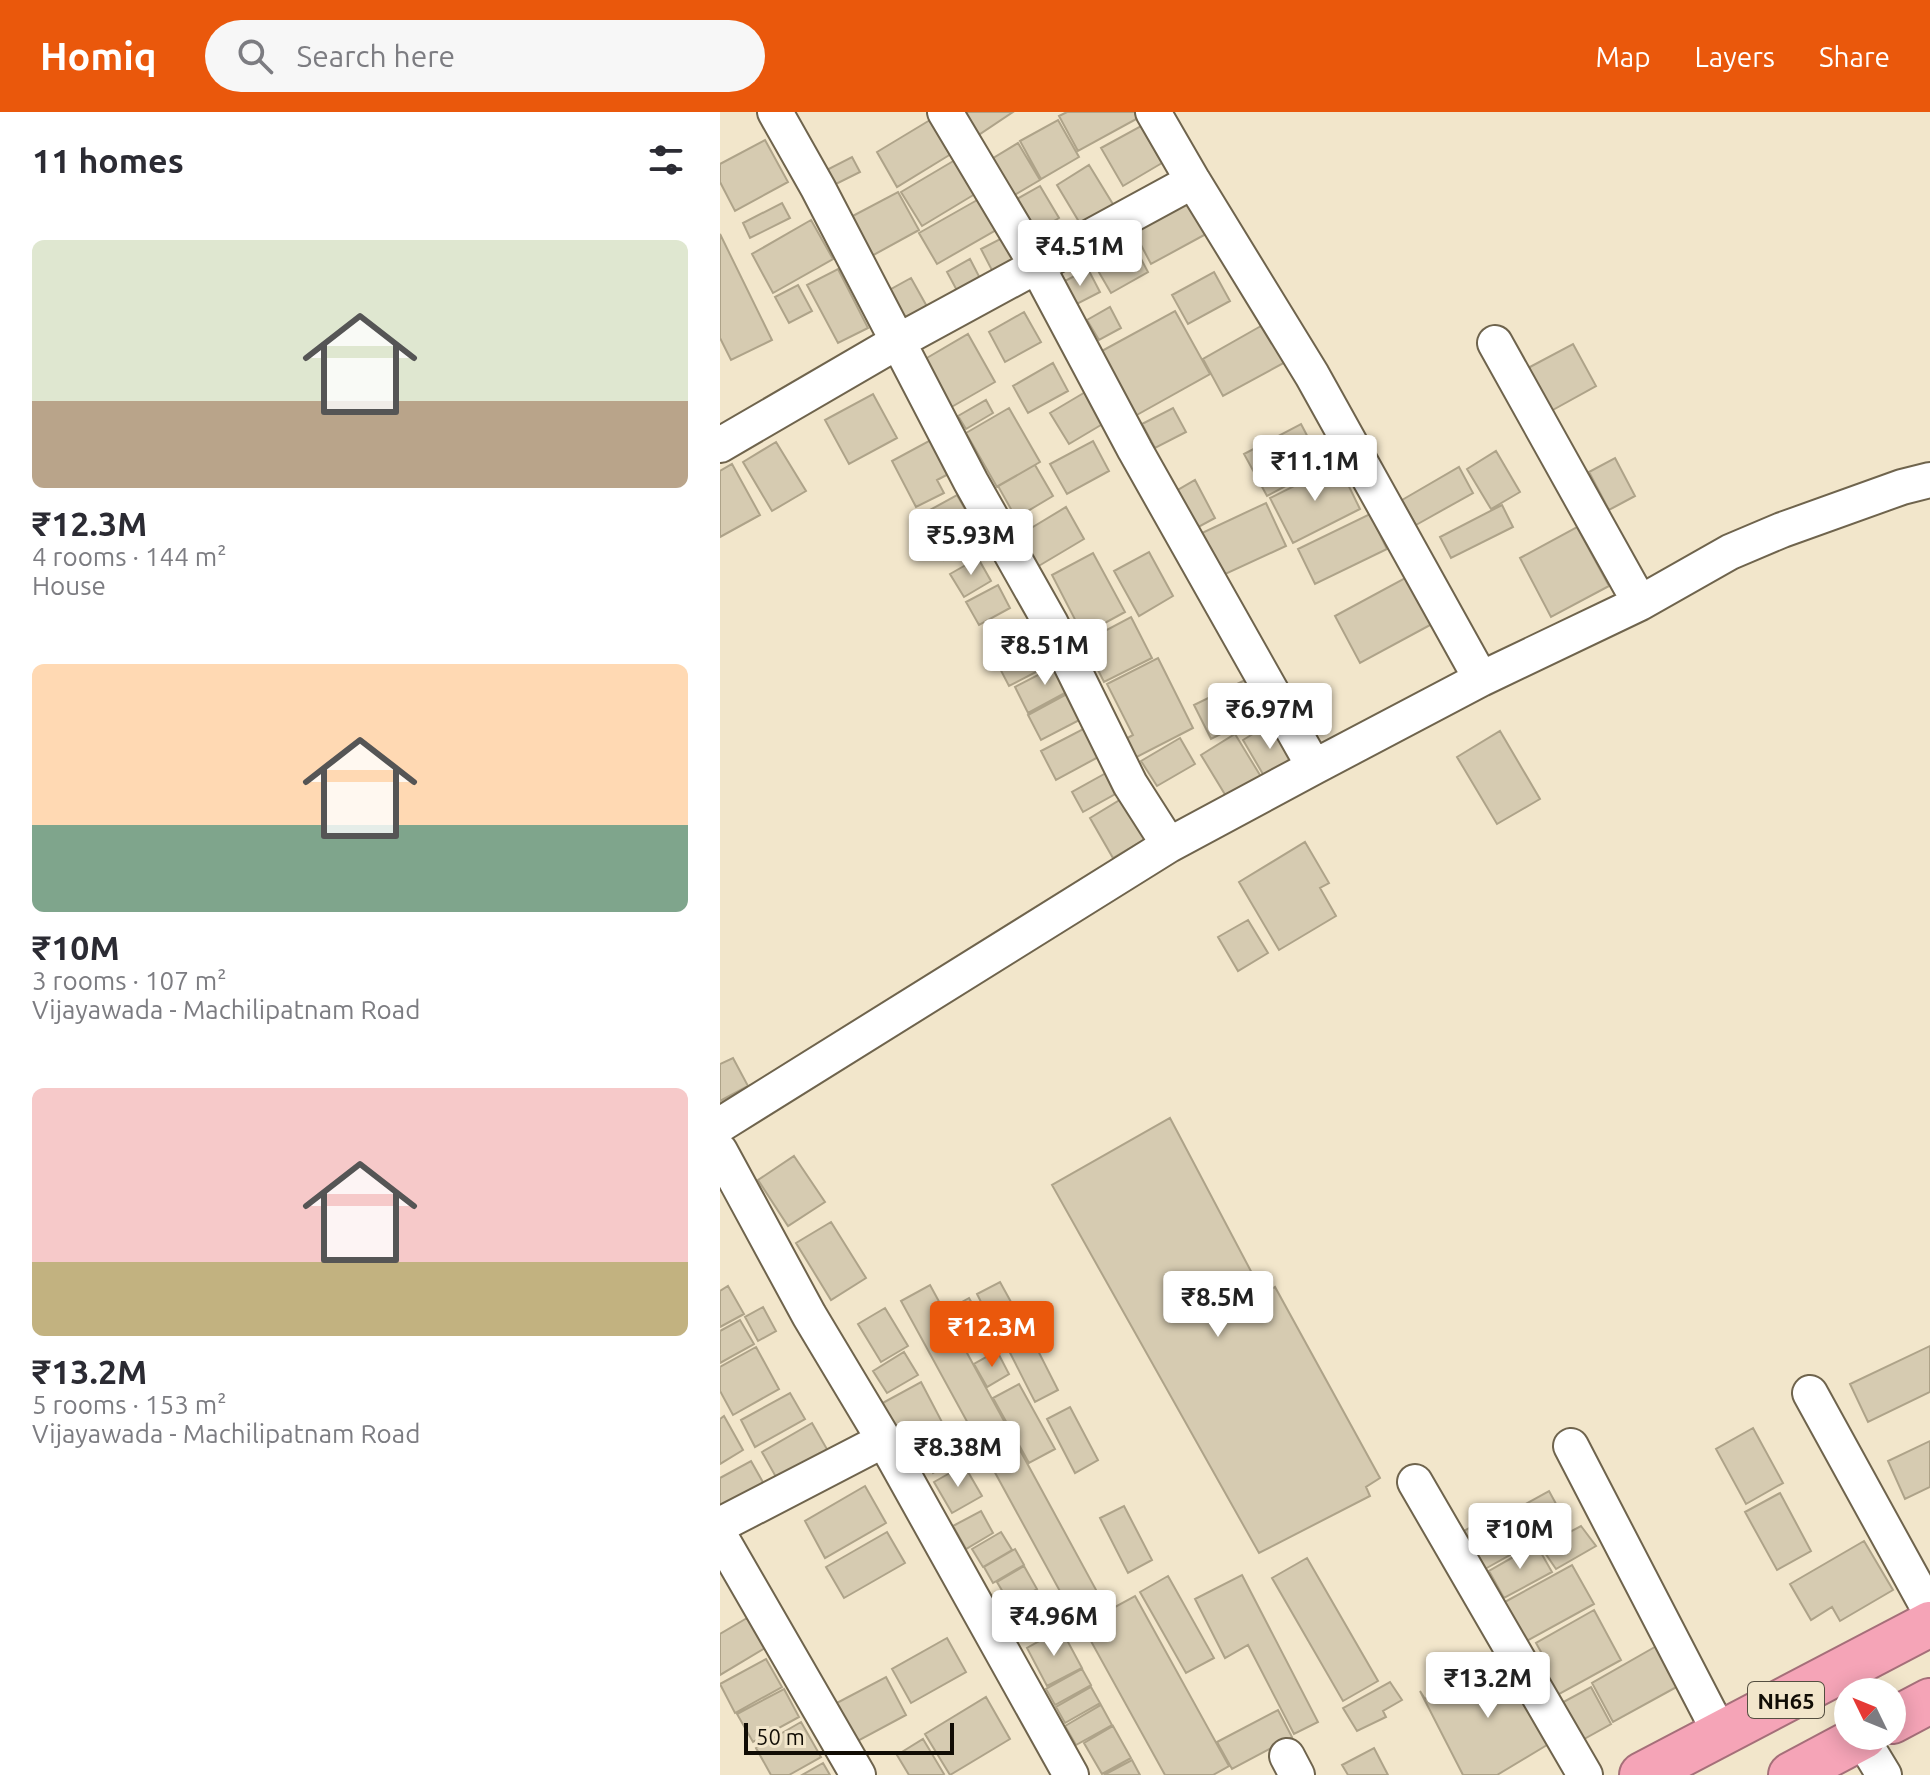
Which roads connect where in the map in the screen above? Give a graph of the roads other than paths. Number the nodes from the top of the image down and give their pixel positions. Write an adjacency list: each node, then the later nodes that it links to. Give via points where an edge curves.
1 (775, 112): 6 (street)
2 (945, 112): 5 (street)
3 (1153, 112): 4 (street)
4 (1193, 181): 5 (street); 11 (street, via 1312,375)
5 (1037, 266): 6 (street); 12 (street)
6 (897, 342): 8 (street); 13 (street, via 1050,622 1130,784)
7 (1495, 343): 10 (street)
8 (720, 445)
9 (1930, 480): 10 (street, via 1730,552)
10 (1640, 603): 11 (street)
11 (1481, 679): 12 (street)
12 (1314, 767): 13 (street)
13 (1169, 845): 14 (street)
14 (720, 1125)
15 (720, 1151): 17 (street)
16 (1810, 1393): 22 (street)
17 (884, 1440): 20 (street); 30 (street)
18 (1571, 1446): 26 (street)
19 (1415, 1482): 31 (street)
20 (720, 1525)
21 (720, 1536): 29 (street)
22 (1930, 1611)
23 (1930, 1624): 26 (highway, NH65)
24 (1930, 1701): 25 (highway, NH65)
25 (1906, 1713)
26 (1721, 1735): 32 (highway, NH65)
27 (1837, 1750): 33 (highway, NH65)
28 (1877, 1750): 34 (street)
29 (858, 1775)
30 (1071, 1775)
31 (1585, 1775)
32 (1642, 1775)
33 (1791, 1775)
34 (1884, 1775)

